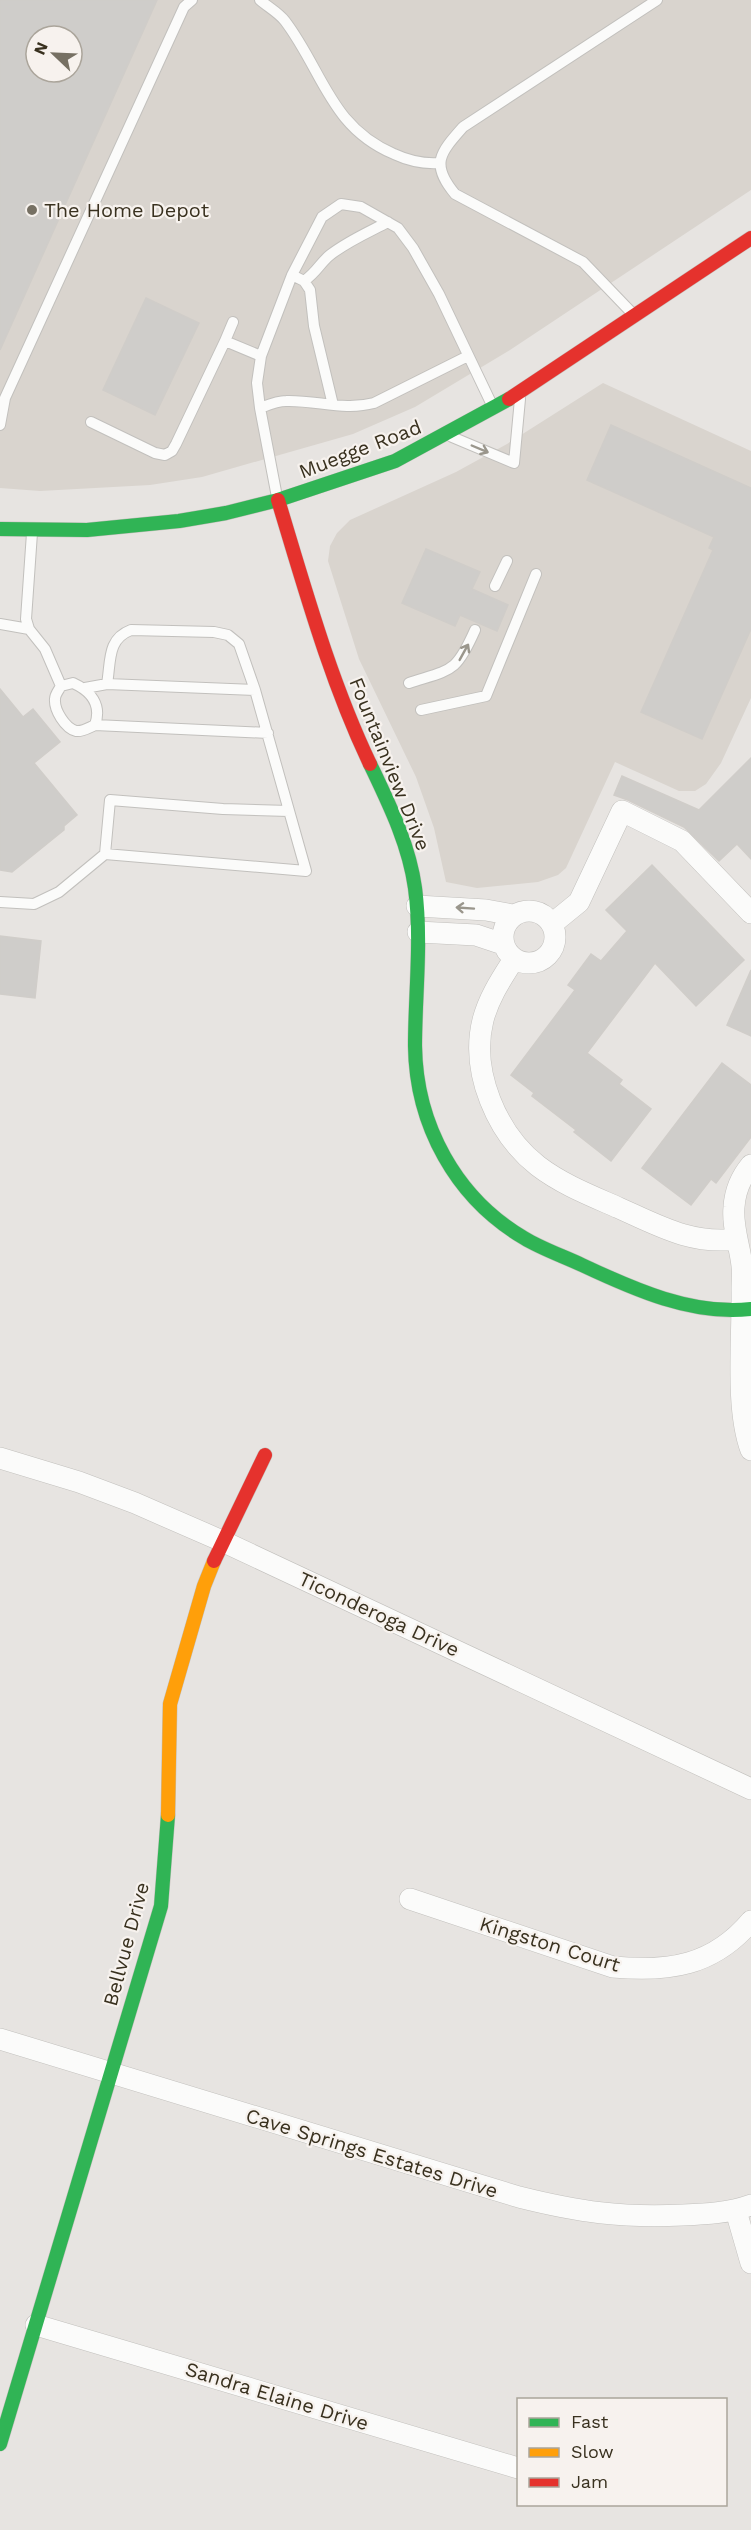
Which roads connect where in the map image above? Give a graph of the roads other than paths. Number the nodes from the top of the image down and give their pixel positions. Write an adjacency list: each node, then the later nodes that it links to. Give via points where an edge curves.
1 (192, 0): 19 (lane, via 184,7 5,398)
2 (260, 0): 4 (lane, via 284,20 339,112 358,134 399,157 424,164)
3 (657, 0): 4 (lane, via 463,127 444,149)
4 (439, 163): 9 (lane, via 445,182 455,194 584,262)
5 (388, 222): 7 (lane, via 361,207 341,204 322,217); 8 (lane, via 342,246); 13 (lane, via 398,228 413,248)
6 (751, 238): 9 (street, Muegge Road)
7 (292, 275): 8 (lane); 12 (lane)
8 (304, 281): 15 (lane, via 310,290 314,326)
9 (636, 316): 14 (street, Muegge Road)
10 (233, 322): 11 (lane)
11 (225, 341): 12 (lane); 18 (lane, via 172,452 161,455)
12 (261, 356): 16 (lane, via 257,383)
13 (468, 356): 15 (lane, via 374,403 349,408); 17 (lane)
14 (520, 392): 17 (street, Muegge Road); 20 (lane, one-way to 14, via 514,463)
15 (333, 405): 16 (lane, via 287,401)
16 (260, 408): 21 (lane)
17 (493, 408): 20 (street, Muegge Road)
18 (91, 422)
19 (0, 425)
20 (446, 435): 21 (street, Muegge Road, via 395,461)
21 (278, 500): 23 (street, Muegge Road, via 149,525); 41 (street, Fountainview Drive, via 334,677 408,854)
22 (0, 529): 23 (street, Muegge Road)
23 (33, 530): 28 (lane, via 26,619)
24 (507, 561): 26 (lane)
25 (536, 574): 35 (lane, via 486,696)
26 (495, 586)
27 (0, 624): 28 (lane)
28 (29, 629): 32 (lane, via 45,649)
29 (475, 630): 30 (lane, one-way to 29, via 453,668)
30 (409, 683)
31 (107, 684): 33 (lane); 34 (lane); 34 (lane, via 114,641 121,634 131,630 214,632 228,635 239,644)
32 (62, 686): 33 (lane, via 72,683); 36 (lane, via 55,700 56,711 66,725 76,731)
33 (86, 688): 36 (lane, via 99,713)
34 (255, 690): 37 (lane)
35 (421, 710)
36 (95, 725): 37 (lane)
37 (268, 733): 38 (lane)
38 (289, 811): 39 (lane, via 110,800); 39 (lane, via 306,871)
39 (105, 854): 40 (lane, via 58,892 34,904)
40 (0, 902)
41 (417, 906): 43 (street, one-way to 41); 45 (street, Fountainview Drive)
42 (751, 913): 44 (street, via 681,841 622,812 579,902)
43 (513, 915): 44 (street, via 531,910 543,914); 46 (street, via 505,925)
44 (552, 924): 46 (street, via 555,942 544,958 532,963)
45 (418, 932): 46 (street, via 476,935); 49 (street, Fountainview Drive, via 414,1051 418,1086 433,1137 461,1182 497,1220 524,1238 644,1293 670,1301)
46 (509, 951): 48 (street, via 483,1021 481,1045 487,1092 510,1138 553,1176 654,1224 701,1240)
47 (751, 1165): 48 (street, via 736,1192)
48 (737, 1239): 49 (street)
49 (747, 1310): 50 (street, via 742,1391)
50 (751, 1450)
51 (265, 1455): 53 (street, Bellvue Drive)
52 (0, 1458): 53 (street, Ticonderoga Drive, via 79,1482)
53 (222, 1540): 54 (street, Ticonderoga Drive); 58 (street, Bellvue Drive, via 204,1586 170,1704 167,1845 161,1906)
54 (751, 1789)
55 (410, 1899): 56 (street, Kingston Court, via 613,1967 647,1970 680,1967 705,1956 723,1947)
56 (751, 1921)
57 (0, 2039): 58 (street, Cave Springs Estates Drive)
58 (110, 2073): 59 (street, Cave Springs Estates Drive, via 552,2205 611,2216 641,2217); 61 (street, Bellvue Drive)
59 (744, 2208): 60 (street)
60 (751, 2263)
61 (36, 2325): 62 (street, Bellvue Drive); 63 (street, Sandra Elaine Drive)
62 (0, 2444)
63 (517, 2467)

